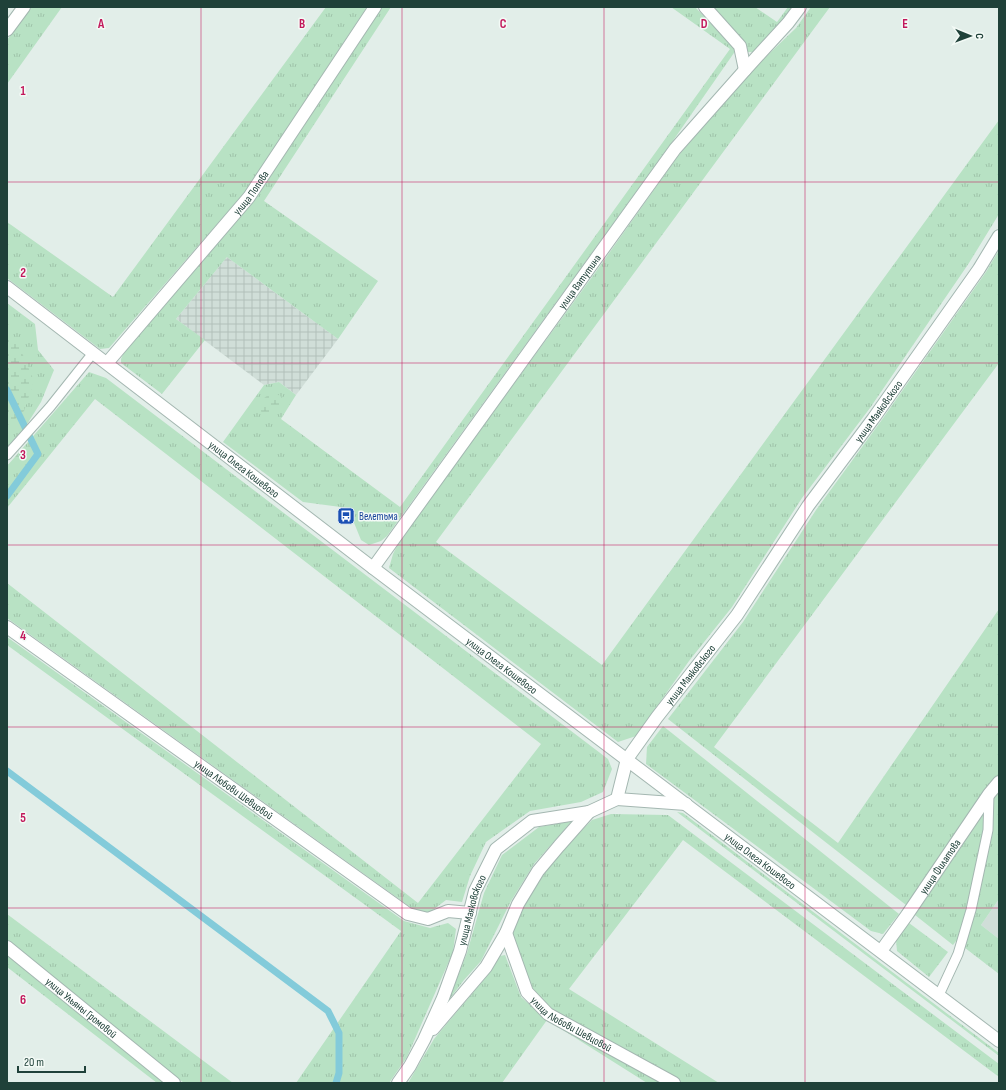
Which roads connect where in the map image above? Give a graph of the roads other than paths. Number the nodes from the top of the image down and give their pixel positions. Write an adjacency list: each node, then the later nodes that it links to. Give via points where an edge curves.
1 (24, 7): 5 (street)
2 (375, 7): 10 (street, улица Попова, via 249,197)
3 (705, 7): 6 (street, via 740,46)
4 (800, 7): 6 (street, улица Ватутина)
5 (7, 30)
6 (745, 70): 12 (street, улица Ватутина, via 675,149)
7 (999, 236): 14 (street, улица Маяковского, via 979,269 874,419 808,506 738,615)
8 (7, 287): 9 (street, улица Олега Кошевого)
9 (93, 353): 10 (street, улица Олега Кошевого); 11 (lane)
10 (107, 363): 12 (street, улица Олега Кошевого)
11 (7, 455)
12 (373, 568): 14 (street, улица Олега Кошевого)
13 (7, 627): 20 (street, улица Любови Шевцовой, via 408,914 428,919 448,911)
14 (627, 759): 17 (street, улица Маяковского); 18 (street, улица Олега Кошевого)
15 (999, 782): 16 (street, улица Филатова)
16 (989, 794): 23 (street, улица Филатова); 24 (lane, via 988,830 971,910 958,954)
17 (617, 799): 18 (street); 19 (street, улица Маяковского)
18 (686, 804): 23 (street, улица Олега Кошевого)
19 (589, 812): 20 (street, улица Маяковского, via 532,821 496,849 475,891); 21 (street, via 538,871 518,904)
20 (470, 913): 25 (street, улица Маяковского, via 460,951)
21 (506, 933): 25 (street, via 486,967); 29 (street, улица Любови Шевцовой, via 527,992 548,1014)
22 (7, 947): 27 (street, улица Ульяны Громовой)
23 (881, 951): 24 (street, улица Олега Кошевого)
24 (939, 995): 26 (street, улица Олега Кошевого)
25 (424, 1040): 28 (street, улица Маяковского)
26 (999, 1041)
27 (174, 1083)
28 (398, 1083)
29 (674, 1083)

